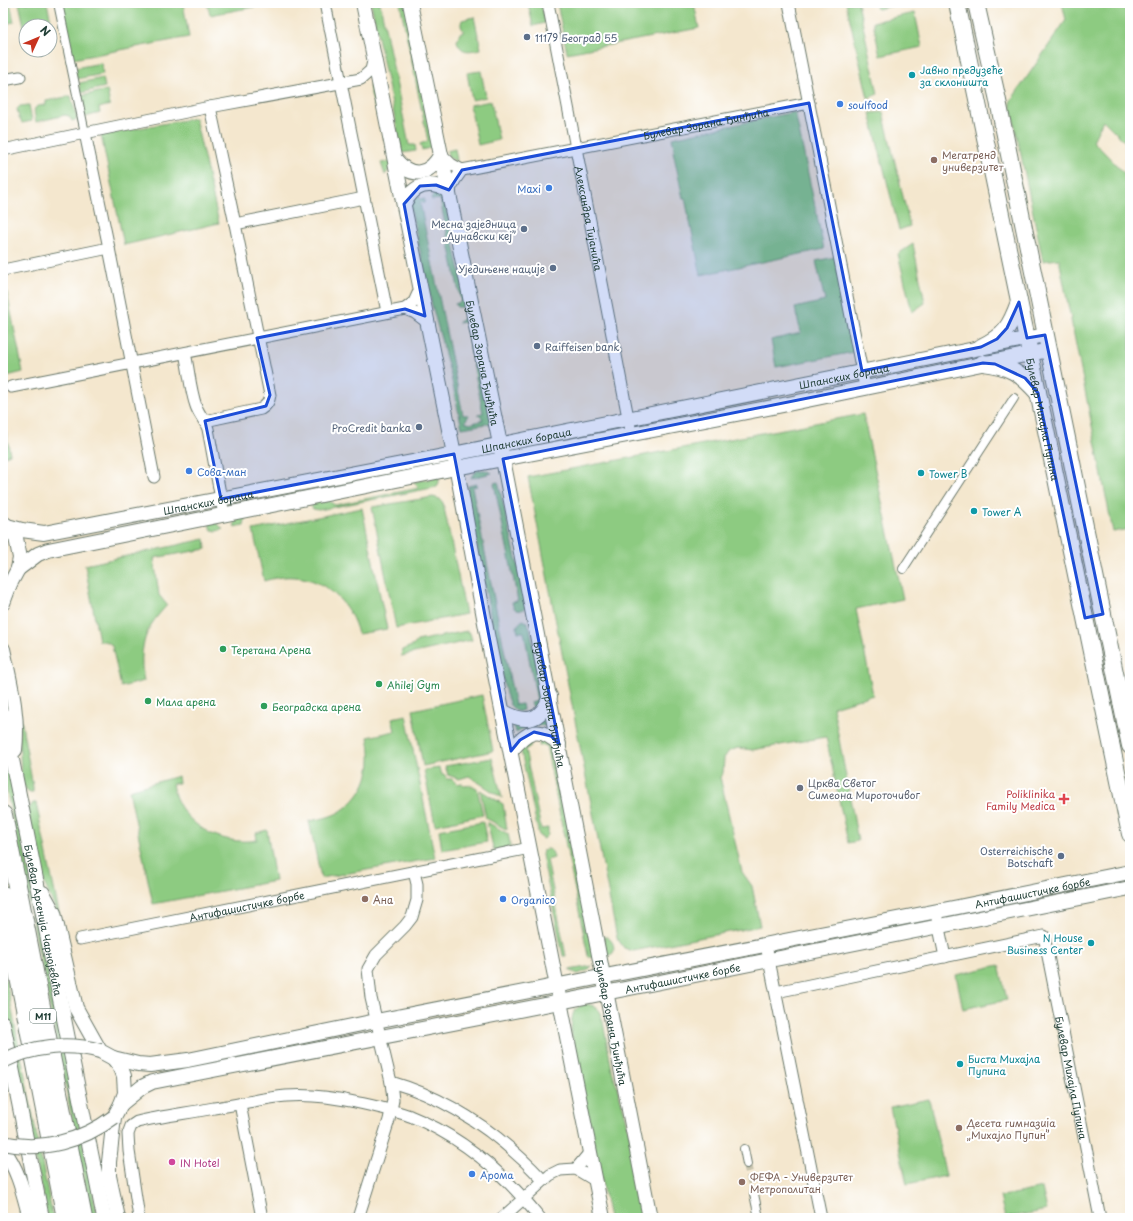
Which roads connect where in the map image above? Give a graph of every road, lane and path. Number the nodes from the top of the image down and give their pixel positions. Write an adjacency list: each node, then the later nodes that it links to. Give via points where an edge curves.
1 (58, 3): 17 (street)
2 (325, 3): 13 (street)
3 (363, 3): 9 (street)
4 (410, 3): 20 (street, Булевар Зорана Ђинђића)
5 (548, 3): 18 (street, Александра Тијанића)
6 (789, 3): 15 (street)
7 (957, 3): 30 (main road, Булевар Михајла Пупина)
8 (976, 3): 35 (main road, Булевар Михајла Пупина)
9 (374, 57): 11 (street, via 371,70); 14 (street)
10 (20, 77): 12 (street)
11 (362, 79): 13 (street); 14 (street, via 375,87)
12 (3, 80)
13 (341, 83): 16 (street); 24 (street)
14 (381, 96): 21 (street)
15 (809, 103): 18 (street, Булевар Зорана Ђинђића); 41 (street)
16 (210, 107): 17 (street); 26 (street)
17 (84, 133): 19 (street); 27 (street)
18 (576, 148): 22 (street, Булевар Зорана Ђинђића); 46 (street, Александра Тијанића)
19 (3, 150)
20 (441, 154): 21 (street, via 432,167 419,173 402,168); 22 (street); 23 (street, Булевар Зорана Ђинђића)
21 (395, 159): 25 (street)
22 (462, 170): 23 (street)
23 (449, 191): 25 (street, via 436,185 420,186 411,193); 49 (street, Булевар Зорана Ђинђића)
24 (364, 198): 26 (street); 32 (street)
25 (404, 204): 29 (street)
26 (235, 224): 34 (street)
27 (109, 248): 28 (street); 40 (street)
28 (3, 270)
29 (420, 289): 31 (street, via 414,302); 33 (street)
30 (1019, 302): 36 (main road, Булевар Михајла Пупина); 37 (main road, via 1013,320 1007,328 997,339)
31 (405, 309): 32 (street); 33 (street, via 416,312)
32 (387, 312): 34 (street)
33 (426, 322): 50 (street)
34 (257, 338): 38 (street); 47 (street, via 270,395 266,406)
35 (1047, 342): 36 (street, Шпанских бораца); 61 (main road, Булевар Михајла Пупина)
36 (1028, 346): 37 (street, Шпанских бораца); 39 (street, Шпанских бораца); 44 (main road, Булевар Михајла Пупина)
37 (981, 347): 41 (street, Шпанских бораца)
38 (185, 353): 40 (street); 47 (street, via 195,404)
39 (984, 363): 43 (street, Шпанских бораца); 44 (main road, via 1010,369 1024,378)
40 (131, 364): 42 (street); 53 (street)
41 (862, 371): 43 (street); 46 (street, Шпанских бораца)
42 (11, 387)
43 (866, 387): 48 (street, Шпанских бораца)
44 (1038, 393): 62 (main road, Булевар Михајла Пупина)
45 (1014, 398): 58 (street)
46 (629, 419): 48 (street, Александра Тијанића); 49 (street, Шпанских бораца)
47 (205, 421): 54 (street)
48 (632, 433): 51 (street, Шпанских бораца)
49 (500, 444): 50 (street, Шпанских бораца); 51 (street, Булевар Зорана Ђинђића)
50 (454, 454): 52 (street); 54 (street, Шпанских бораца)
51 (503, 459): 52 (street, Шпанских бораца); 64 (street, Булевар Зорана Ђинђића)
52 (456, 468): 55 (street, Шпанских бораца); 65 (street)
53 (154, 476)
54 (221, 499): 55 (street); 56 (street, Шпанских бораца, via 44,533 22,530)
55 (224, 515): 57 (street, Шпанских бораца, via 48,550)
56 (5, 524): 57 (street, via 18,543)
57 (18, 569): 59 (street)
58 (903, 570)
59 (6, 586): 60 (street)
60 (3, 603)
61 (1103, 614): 62 (main road); 68 (main road, Булевар Михајла Пупина)
62 (1085, 618): 72 (main road, Булевар Михајла Пупина)
63 (3, 649): 70 (street, via 14,706 16,734)
64 (550, 696): 65 (street, via 540,715 530,718 514,717); 67 (street, Булевар Зорана Ђинђића)
65 (504, 712): 69 (street)
66 (3, 715): 70 (street, Булевар Арсенија Чарнојевића)
67 (559, 744): 69 (street, via 551,736 534,732 520,740); 85 (street, Булевар Зорана Ђинђића)
68 (1130, 746)
69 (511, 752): 73 (street)
70 (13, 764): 76 (street, Булевар Арсенија Чарнојевића)
71 (3, 815): 114 (highway, Булевар Арсенија Чарнојевића / M11)
72 (1130, 834)
73 (530, 848): 74 (street, Антифашистичке борбе); 86 (street)
74 (414, 872): 81 (street, Антифашистичке борбе); 90 (street, via 417,900 412,916 376,955 368,969)
75 (1130, 872): 79 (street, Антифашистичке борбе)
76 (36, 884): 93 (street, via 54,913 76,1008); 115 (street, Булевар Арсенија Чарнојевића)
77 (1130, 888): 80 (street, Антифашистичке борбе)
78 (3, 894): 113 (highway, M11)
79 (935, 912): 80 (street); 82 (street, Антифашистичке борбе)
80 (939, 927): 83 (street); 84 (street, Антифашистичке борбе)
81 (80, 939)
82 (766, 945): 84 (street); 85 (street, Антифашистичке борбе)
83 (945, 957): 87 (street); 126 (street, Булевар Михајла Пупина, via 1044,936)
84 (769, 960): 87 (street); 88 (street, Антифашистичке борбе)
85 (602, 977): 86 (street, Антифашистичке борбе); 88 (street, Булевар Зорана Ђинђића)
86 (557, 986): 89 (street); 90 (street, Антифашистичке борбе)
87 (776, 992): 125 (street)
88 (606, 993): 89 (street, Антифашистичке борбе); 123 (street, Булевар Зорана Ђинђића)
89 (560, 1002): 92 (street, Антифашистичке борбе); 104 (street)
90 (376, 1021): 92 (street); 94 (street, Антифашистичке борбе, via 188,1060 150,1065)
91 (3, 1023): 112 (street)
92 (380, 1038): 96 (street); 97 (street, Антифашистичке борбе, via 152,1082)
93 (100, 1051): 94 (street); 95 (street, bridge, via 79,1047 56,1047 19,1053)
94 (113, 1058): 97 (street, via 124,1076 125,1093)
95 (3, 1060)
96 (390, 1082): 99 (street); 107 (street, via 437,1099 474,1120 512,1150)
97 (121, 1104): 100 (street)
98 (240, 1104): 99 (street, via 286,1096 316,1096); 117 (street, via 144,1120 131,1126 128,1134 129,1151); 118 (street)
99 (391, 1111): 110 (street, via 411,1117 458,1141 485,1160); 119 (street)
100 (114, 1117): 101 (street, bridge, via 82,1136 63,1142 37,1146 13,1146); 116 (street, via 109,1176)
101 (3, 1143)
102 (3, 1149): 111 (street, via 19,1176)
103 (744, 1149): 105 (street)
104 (590, 1152): 106 (street); 108 (street)
105 (747, 1164)
106 (576, 1169): 107 (street, via 556,1172); 108 (street)
107 (542, 1180): 110 (street)
108 (596, 1182): 122 (street)
109 (754, 1194): 124 (street)
110 (523, 1198): 120 (street); 121 (street)
111 (30, 1218)
112 (42, 1218)
113 (66, 1218)
114 (82, 1218)
115 (104, 1218)
116 (118, 1218)
117 (140, 1218)
118 (262, 1218)
119 (358, 1218)
120 (502, 1218)
121 (540, 1218)
122 (603, 1218)
123 (650, 1218)
124 (759, 1218)
125 (820, 1218)
126 (1100, 1218)

